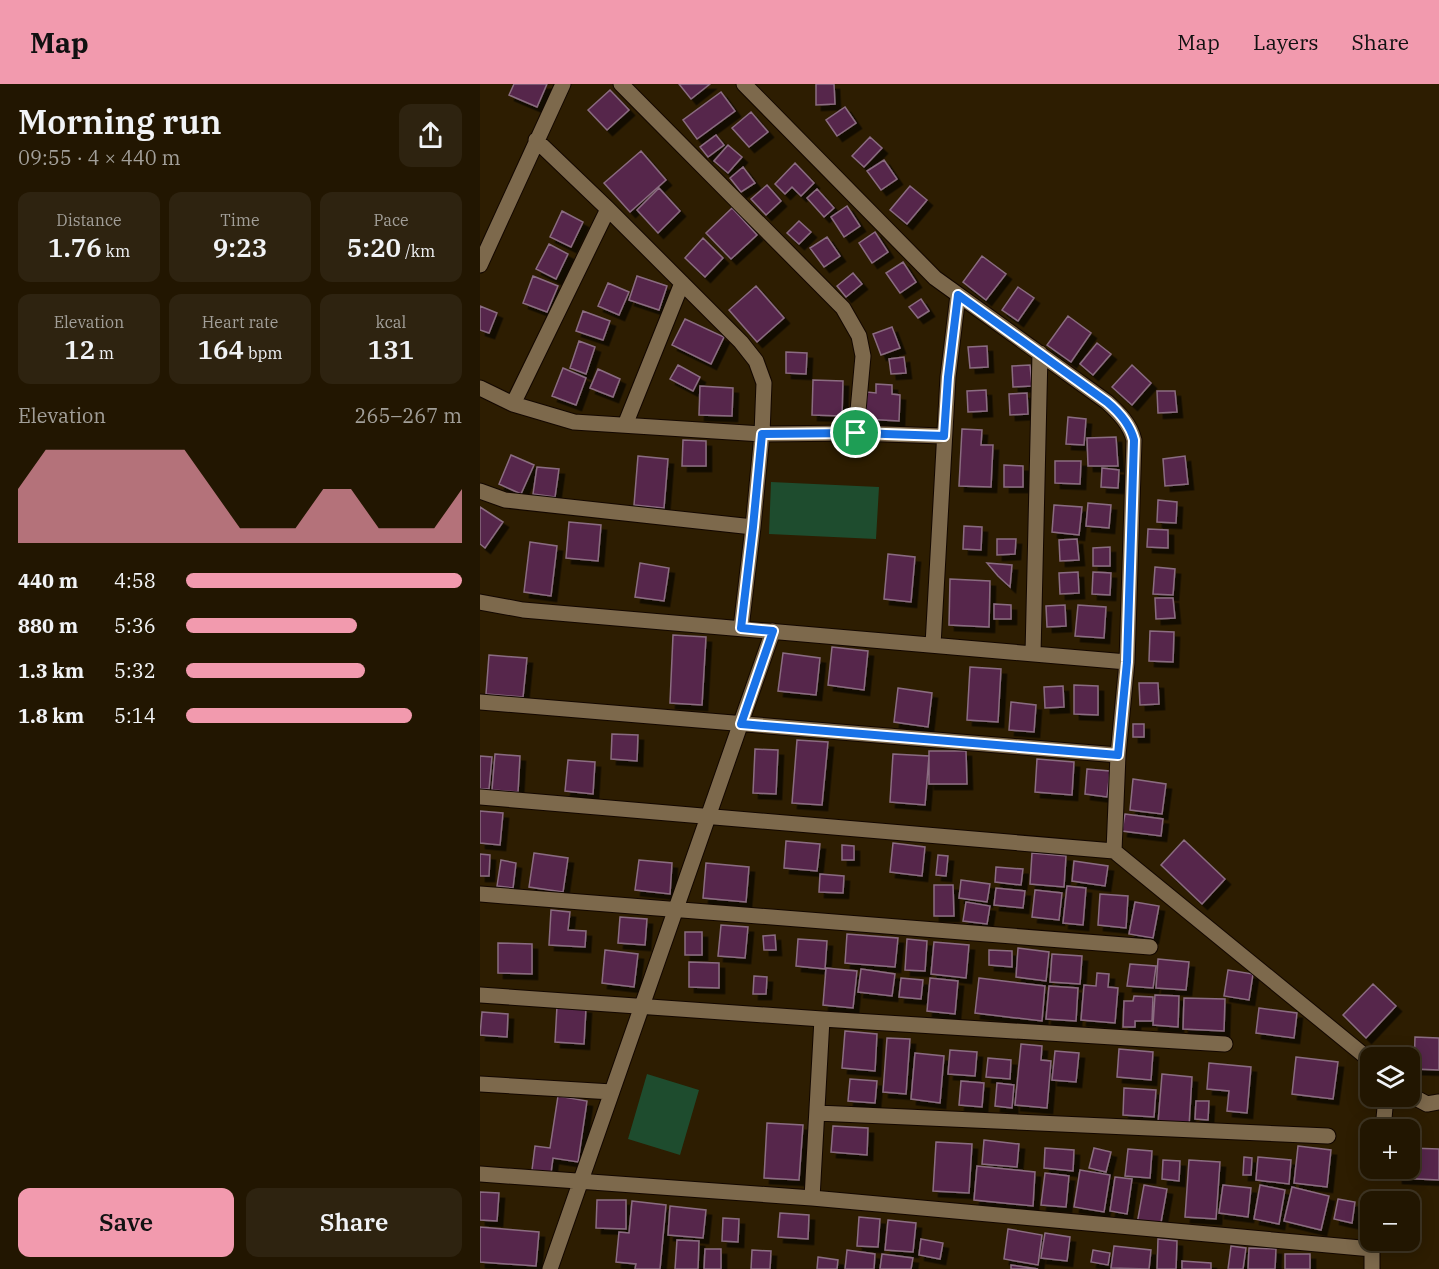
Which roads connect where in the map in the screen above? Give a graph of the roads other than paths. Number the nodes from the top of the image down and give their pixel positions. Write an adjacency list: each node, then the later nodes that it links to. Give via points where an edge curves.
1 (563, 84): 4 (street)
2 (621, 84): 13 (street, via 843,308 858,336 863,356)
3 (744, 84): 8 (street, via 909,254)
4 (536, 140): 5 (street); 6 (street)
5 (608, 208): 7 (street); 11 (street)
6 (480, 265)
7 (682, 284): 12 (street); 14 (street, via 756,361 764,383)
8 (958, 295): 9 (street); 15 (street)
9 (1040, 353): 22 (street); 23 (street, via 1107,402 1132,431)
10 (480, 388): 11 (street)
11 (513, 404): 12 (street, via 574,422)
12 (625, 425): 14 (street)
13 (856, 433): 14 (street); 15 (street)
14 (762, 434): 17 (street)
15 (944, 436): 21 (street)
16 (480, 491): 17 (street, via 505,500)
17 (753, 527): 19 (street)
18 (480, 602): 19 (street, via 523,610)
19 (741, 628): 20 (street)
20 (773, 631): 21 (street); 25 (street)
21 (933, 645): 22 (street)
22 (1033, 654): 23 (street)
23 (1127, 662): 26 (street)
24 (480, 702): 25 (street)
25 (741, 724): 26 (street); 28 (street)
26 (1118, 755): 29 (street)
27 (480, 797): 28 (street)
28 (708, 816): 29 (street); 31 (street)
29 (1114, 851): 37 (street)
30 (480, 894): 31 (street)
31 (676, 909): 32 (street); 34 (street)
32 (1150, 947)
33 (480, 994): 34 (street)
34 (642, 1006): 35 (street); 39 (street)
35 (822, 1019): 36 (street); 42 (street)
36 (1225, 1044)
37 (1360, 1052)
38 (480, 1084): 39 (street)
39 (612, 1092): 45 (street)
40 (1420, 1100): 41 (street, via 1427,1104)
41 (1439, 1102)
42 (817, 1113): 43 (street); 46 (street)
43 (1328, 1136)
44 (480, 1174): 45 (street)
45 (581, 1182): 46 (street); 47 (street)
46 (812, 1198): 48 (street, via 1372,1249)
47 (550, 1269)
48 (1372, 1269)

